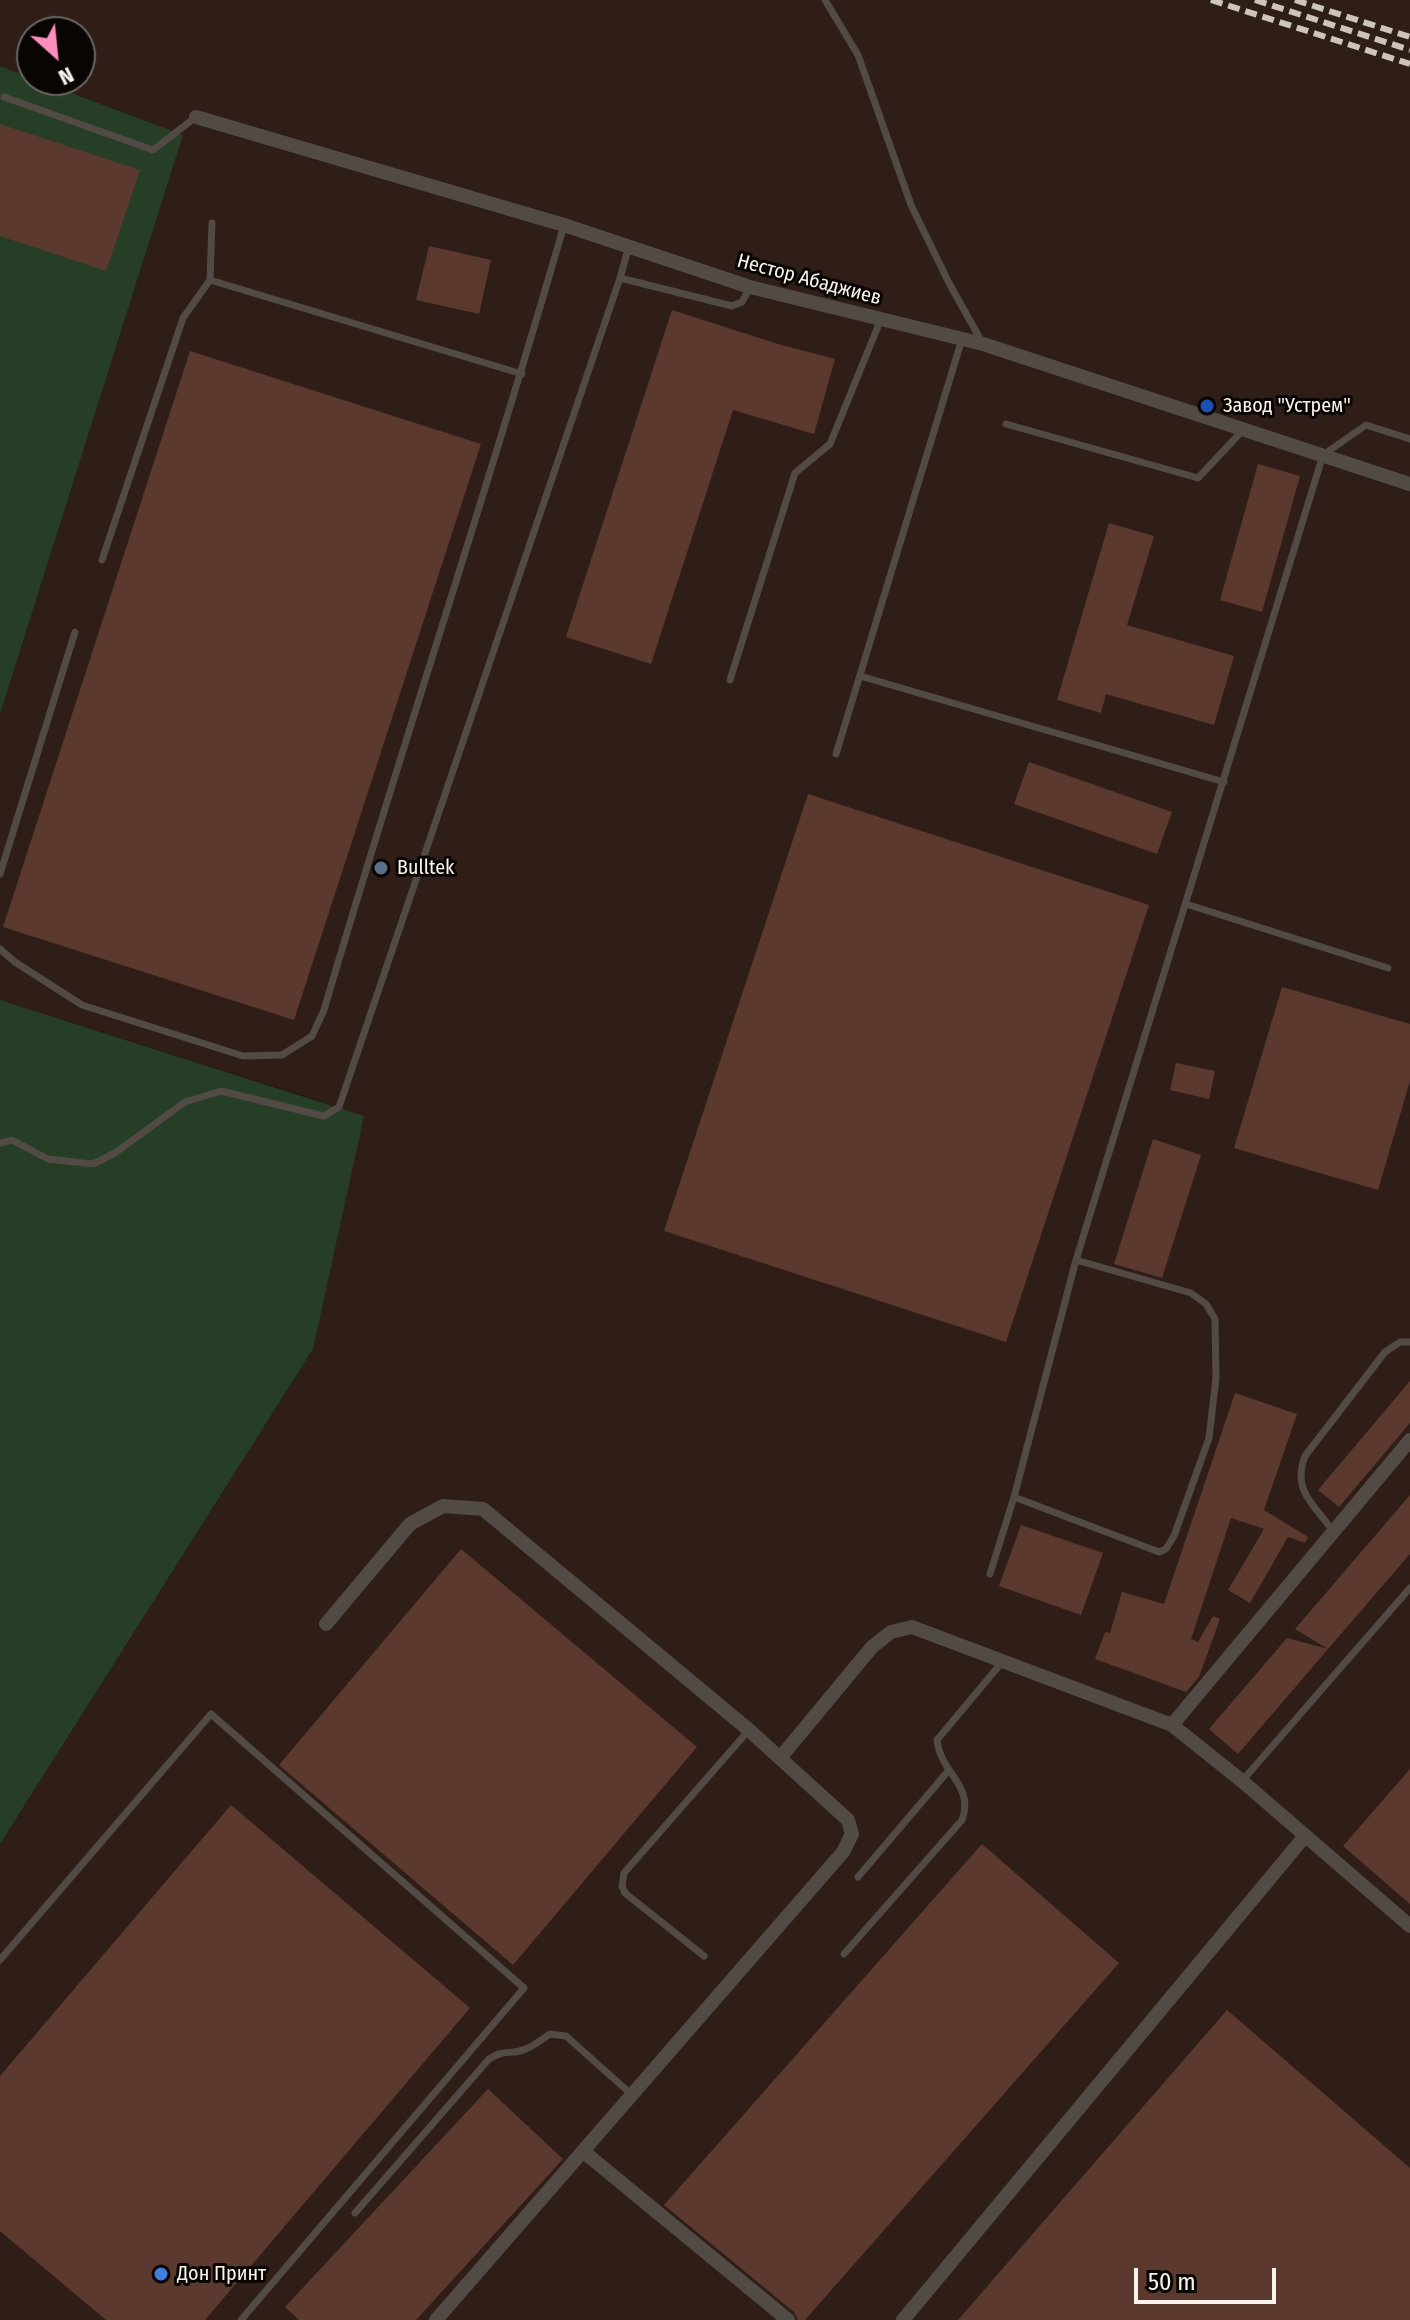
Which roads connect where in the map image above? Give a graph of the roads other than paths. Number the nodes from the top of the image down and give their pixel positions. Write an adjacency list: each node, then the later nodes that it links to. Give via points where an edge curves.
1 (825, 0): 12 (lane, via 858,55 911,205)
2 (4, 97): 3 (lane, via 153,150)
3 (196, 117): 5 (street, Нестор Абаджиев)
4 (212, 223): 8 (lane)
5 (564, 225): 6 (street, Нестор Абаджиев); 13 (lane)
6 (629, 246): 7 (lane); 9 (street, Нестор Абаджиев)
7 (620, 278): 9 (lane, via 732,306 742,302); 29 (lane, via 339,1107 324,1116 221,1091 185,1102 93,1164 48,1159 12,1140)
8 (210, 280): 13 (lane); 19 (lane, via 183,318)
9 (750, 287): 10 (street, Нестор Абаджиев)
10 (881, 319): 11 (street, Нестор Абаджиев); 22 (lane, via 830,444 795,473)
11 (962, 339): 12 (street, Нестор Абаджиев); 21 (lane)
12 (983, 344): 15 (street, Нестор Абаджиев)
13 (522, 374): 27 (lane, via 312,1036 282,1055 243,1056 82,1005)
14 (1006, 424): 15 (lane, via 1198,478)
15 (1245, 429): 17 (street, Нестор Абаджиев)
16 (1410, 439): 17 (lane, via 1366,425)
17 (1323, 455): 18 (street, Нестор Абаджиев); 24 (lane)
18 (1410, 484)
19 (102, 560)
20 (75, 632): 25 (lane)
21 (860, 676): 23 (lane); 24 (lane)
22 (730, 680)
23 (836, 754)
24 (1224, 782): 26 (lane)
25 (0, 874)
26 (1186, 904): 28 (lane); 30 (lane)
27 (0, 949)
28 (1388, 968)
29 (0, 1143)
30 (1076, 1260): 33 (lane); 33 (lane, via 1191,1293 1206,1304 1215,1319 1209,1438 1174,1536 1159,1552)
31 (1410, 1342): 34 (lane, via 1385,1352 1305,1456 1300,1487)
32 (1410, 1440): 34 (street)
33 (1014, 1497): 35 (lane)
34 (1334, 1531): 39 (street)
35 (990, 1574)
36 (1410, 1588): 43 (lane)
37 (326, 1624): 40 (street, via 410,1524 443,1506 483,1509)
38 (1003, 1661): 39 (street); 41 (street, via 912,1627 891,1632 872,1647); 42 (lane, via 937,1740 938,1755)
39 (1172, 1725): 43 (street)
40 (749, 1730): 41 (street); 48 (lane, via 624,1873 625,1893)
41 (780, 1758): 50 (street, via 848,1820 852,1834 843,1852)
42 (949, 1770): 45 (lane); 47 (lane, via 965,1796 962,1820)
43 (1242, 1781): 44 (street)
44 (1305, 1836): 46 (street); 56 (street)
45 (858, 1877)
46 (1410, 1926)
47 (844, 1954)
48 (704, 1956)
49 (0, 1960): 53 (lane, via 211,1714 524,1988)
50 (633, 2096): 51 (street); 52 (lane, via 566,2036 550,2034 531,2047 502,2051 489,2059)
51 (584, 2152): 54 (street); 55 (street)
52 (355, 2213)
53 (241, 2320)
54 (436, 2320)
55 (788, 2320)
56 (903, 2320)

